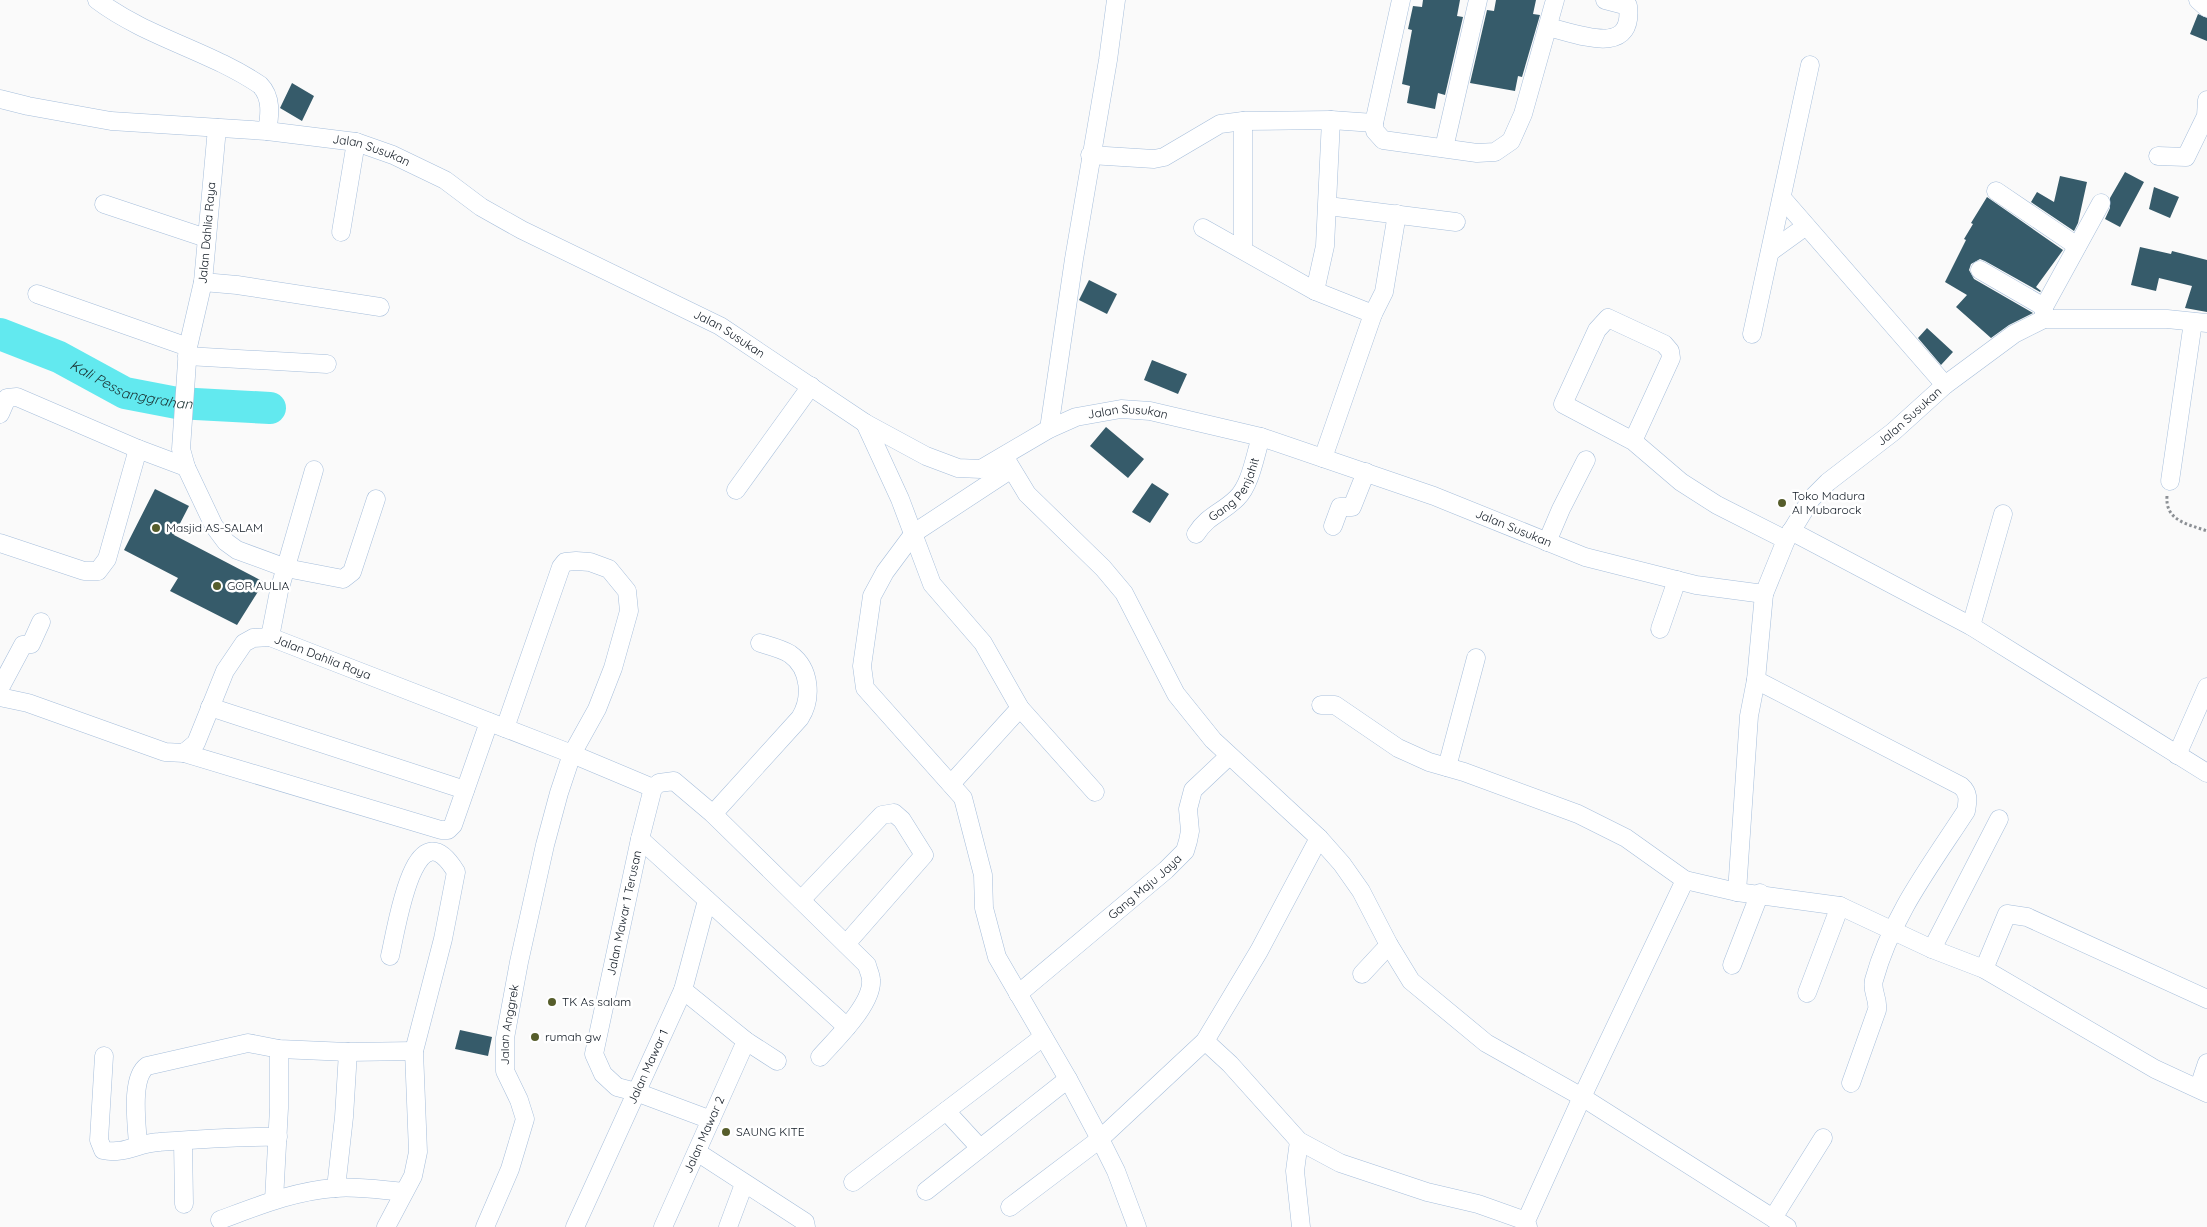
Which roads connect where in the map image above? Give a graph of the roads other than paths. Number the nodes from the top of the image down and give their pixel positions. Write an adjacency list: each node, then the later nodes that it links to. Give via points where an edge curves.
1 (97, 0): 17 (street, via 112,12 192,48 260,85 265,90 270,112)
2 (1116, 0): 20 (street)
3 (1401, 0): 15 (street)
4 (1478, 0): 19 (street)
5 (1555, 0): 9 (street)
6 (1605, 0): 9 (street, via 1628,6 1630,19 1623,34 1614,39)
7 (2198, 0): 8 (street)
8 (2207, 8)
9 (1548, 27): 19 (street, via 1523,114 1511,141 1495,152)
10 (1810, 65): 23 (street)
11 (0, 99): 16 (street, Jalan Susukan, via 112,121)
12 (2207, 100): 21 (street, via 2206,116 2186,157)
13 (1331, 120): 14 (street); 15 (street); 26 (street)
14 (1243, 121): 20 (street, via 1220,124 1154,159); 34 (street)
15 (1374, 123): 19 (street, via 1375,131 1383,140)
16 (217, 128): 17 (street, Jalan Susukan); 32 (street, Jalan Dahlia Raya)
17 (267, 131): 18 (street, Jalan Susukan)
18 (356, 142): 31 (street); 47 (street, Jalan Susukan, via 419,166 522,230 720,326)
19 (1444, 148)
20 (1090, 156): 51 (street)
21 (2158, 156)
22 (1996, 191): 33 (street)
23 (1782, 198): 29 (street); 35 (street)
24 (2101, 203): 33 (street)
25 (104, 204): 32 (street)
26 (1328, 206): 27 (street); 38 (street, via 1325,246)
27 (1397, 214): 28 (street); 42 (street, via 1384,292)
28 (1456, 222)
29 (1806, 226): 35 (street); 48 (street)
30 (1204, 228): 34 (street)
31 (341, 232)
32 (206, 238): 37 (street, Jalan Dahlia Raya)
33 (2078, 246): 41 (street)
34 (1243, 250): 38 (street)
35 (1770, 252): 44 (street)
36 (1980, 270): 41 (street)
37 (203, 282): 40 (street); 45 (street, Jalan Dahlia Raya)
38 (1315, 291): 42 (street)
39 (37, 294): 45 (street)
40 (380, 307)
41 (2044, 313): 43 (street, Jalan Susukan); 48 (street, Jalan Susukan)
42 (1373, 314): 55 (street)
43 (2200, 323): 61 (street)
44 (1752, 334)
45 (188, 351): 46 (street); 58 (street, Jalan Dahlia Raya, via 181,449)
46 (327, 364)
47 (811, 386): 50 (street, Jalan Susukan); 62 (street)
48 (1944, 386): 68 (street, Jalan Susukan, via 1828,482 1811,499)
49 (0, 414): 54 (street, via 7,398 17,397)
50 (865, 423): 57 (street, Jalan Susukan, via 926,456 958,468 981,469); 66 (street)
51 (1049, 429): 52 (street, Jalan Susukan, via 1076,417 1120,409 1180,417); 57 (street, Jalan Susukan)
52 (1261, 437): 55 (street, Jalan Susukan); 67 (street, Gang Penjahit, via 1245,487 1238,498 1203,523)
53 (1633, 442): 53 (street, via 1671,358 1670,351 1664,344 1608,318 1597,330 1563,404); 68 (street, via 1681,482 1717,506)
54 (138, 449): 58 (street); 70 (street, via 107,559 98,571 84,571)
55 (1323, 458): 60 (street, Jalan Susukan)
56 (1586, 460): 69 (street)
57 (1007, 463): 66 (street); 91 (street, via 1027,494 1124,593 1176,694)
58 (186, 467): 71 (street, via 214,526 226,542 237,550)
59 (314, 470): 71 (street, Jalan Dahlia Raya)
60 (1366, 472): 65 (street, via 1352,507 1340,507); 69 (street, Jalan Susukan)
61 (2170, 481)
62 (736, 490)
63 (376, 499): 71 (street, via 352,572 343,580)
64 (2003, 514): 75 (street)
65 (1334, 526)
66 (914, 533): 86 (street, via 932,584 983,643); 94 (street, via 872,596 862,666 865,688)
67 (1196, 534)
68 (1788, 536): 73 (street, Jalan Susukan); 75 (street)
69 (1547, 542): 72 (street, Jalan Susukan, via 1585,557)
70 (0, 543)
71 (286, 568): 77 (street, Jalan Dahlia Raya)
72 (1678, 580): 73 (street, Jalan Susukan, via 1728,591); 76 (street)
73 (1764, 594): 80 (street)
74 (41, 622): 81 (street, via 31,644 23,645)
75 (1971, 626): 90 (street)
76 (1660, 630)
77 (270, 637): 85 (street, via 253,638 244,643 225,671); 87 (street, Jalan Dahlia Raya)
78 (760, 643): 98 (street, via 789,653 794,658 806,681 808,700 800,718)
79 (1476, 658): 92 (street)
80 (1756, 680): 103 (street, via 1749,716); 108 (street, via 1966,791 1966,811)
81 (0, 688)
82 (2207, 688): 90 (street)
83 (0, 696): 88 (street, via 165,752)
84 (1321, 705): 92 (street, via 1335,705 1398,748)
85 (210, 707): 88 (street, via 196,743); 96 (street)
86 (1020, 708): 94 (street); 97 (street)
87 (497, 725): 89 (street, Jalan Dahlia Raya); 89 (street, Jalan Anggrek, via 561,567 566,562 590,562 609,569 627,591 629,611 596,710); 96 (street, Jalan Anggrek)
88 (184, 753): 96 (street, Jalan Anggrek, via 441,830 453,826)
89 (572, 754): 95 (street, Jalan Dahlia Raya); 159 (street, Jalan Anggrek, via 545,845 505,1038 505,1071 525,1119 522,1136)
90 (2177, 755): 93 (street)
91 (1229, 756): 100 (street); 118 (street, Gang Maju Jaya, via 1193,790 1185,851)
92 (1448, 767): 102 (street, via 1578,814 1626,838)
93 (2207, 773)
94 (950, 784): 118 (street, via 963,798 983,876 984,908 997,957)
95 (653, 788): 98 (street, via 659,783 674,781); 101 (street, Jalan Mawar 1 Terusan)
96 (465, 790)
97 (1095, 792)
98 (713, 814): 106 (street)
99 (1999, 820): 111 (street)
100 (1319, 838): 110 (street, via 1361,891); 123 (street, via 1259,951)
101 (640, 839): 105 (street); 134 (street, Jalan Mawar 1 Terusan, via 594,1054 603,1074 617,1087)
102 (1685, 880): 103 (street); 135 (street)
103 (1737, 892): 104 (street)
104 (1760, 894): 107 (street); 113 (street)
105 (707, 900): 116 (street, Jalan Mawar 1); 120 (street)
106 (801, 900): 109 (street); 109 (street, via 882,815 894,813 902,820 924,855)
107 (1840, 906): 108 (street); 117 (street)
108 (1892, 930): 111 (street); 132 (street, via 1873,985 1877,1007)
109 (846, 944): 120 (street, via 867,965 871,981 868,996)
110 (1389, 946): 115 (street); 135 (street, via 1411,981 1486,1043)
111 (1932, 949): 114 (street)
112 (390, 956): 125 (street, via 408,878 418,859 428,853 440,854 450,861 456,872 443,939)
113 (1732, 965)
114 (1984, 969): 119 (street, via 2007,914 2036,921); 133 (street, via 2155,1069)
115 (1362, 974)
116 (683, 990): 122 (street); 134 (street, Jalan Mawar 1)
117 (1807, 993)
118 (1018, 994): 121 (street)
119 (2207, 1000)
120 (847, 1027): 128 (street)
121 (1042, 1037): 131 (street); 136 (street)
122 (746, 1041): 129 (street); 137 (street, Jalan Mawar 2)
123 (1205, 1041): 140 (street); 142 (street)
124 (279, 1049): 126 (street); 138 (street); 143 (street, via 248,1043 147,1066 140,1072 136,1089)
125 (414, 1051): 126 (street); 150 (street, via 418,1152 413,1176)
126 (348, 1052): 148 (street)
127 (104, 1056): 143 (street, via 99,1140 103,1150 117,1153)
128 (820, 1057)
129 (777, 1061)
130 (2207, 1063): 133 (street)
131 (1068, 1079): 140 (street); 144 (street)
132 (1851, 1083)
133 (2203, 1090)
134 (636, 1092): 137 (street, Jalan Mawar 1 Terusan); 160 (street, Jalan Mawar 1)
135 (1582, 1097): 155 (street); 156 (street)
136 (946, 1111): 144 (street); 146 (street)
137 (710, 1120): 145 (street, Jalan Mawar 2)
138 (278, 1137): 141 (street, via 242,1136); 151 (street)
139 (1823, 1138): 155 (street)
140 (1100, 1139): 153 (street); 163 (street)
141 (183, 1141): 143 (street); 152 (street)
142 (1299, 1141): 156 (street, via 1340,1163 1427,1192 1478,1204); 164 (street, via 1294,1171)
143 (138, 1145)
144 (980, 1148): 149 (street)
145 (696, 1152): 147 (street); 161 (street, Jalan Mawar 2)
146 (853, 1182)
147 (744, 1184): 157 (street); 162 (street)
148 (336, 1188): 150 (street); 151 (street)
149 (926, 1191)
150 (404, 1192): 158 (street)
151 (274, 1200): 154 (street)
152 (184, 1204)
153 (1010, 1207)
154 (220, 1220)
155 (1780, 1223)
156 (1527, 1224)
157 (806, 1226)
158 (386, 1227)
159 (485, 1227)
160 (575, 1227)
161 (663, 1227)
162 (728, 1227)
163 (1137, 1227)
164 (1300, 1227)

